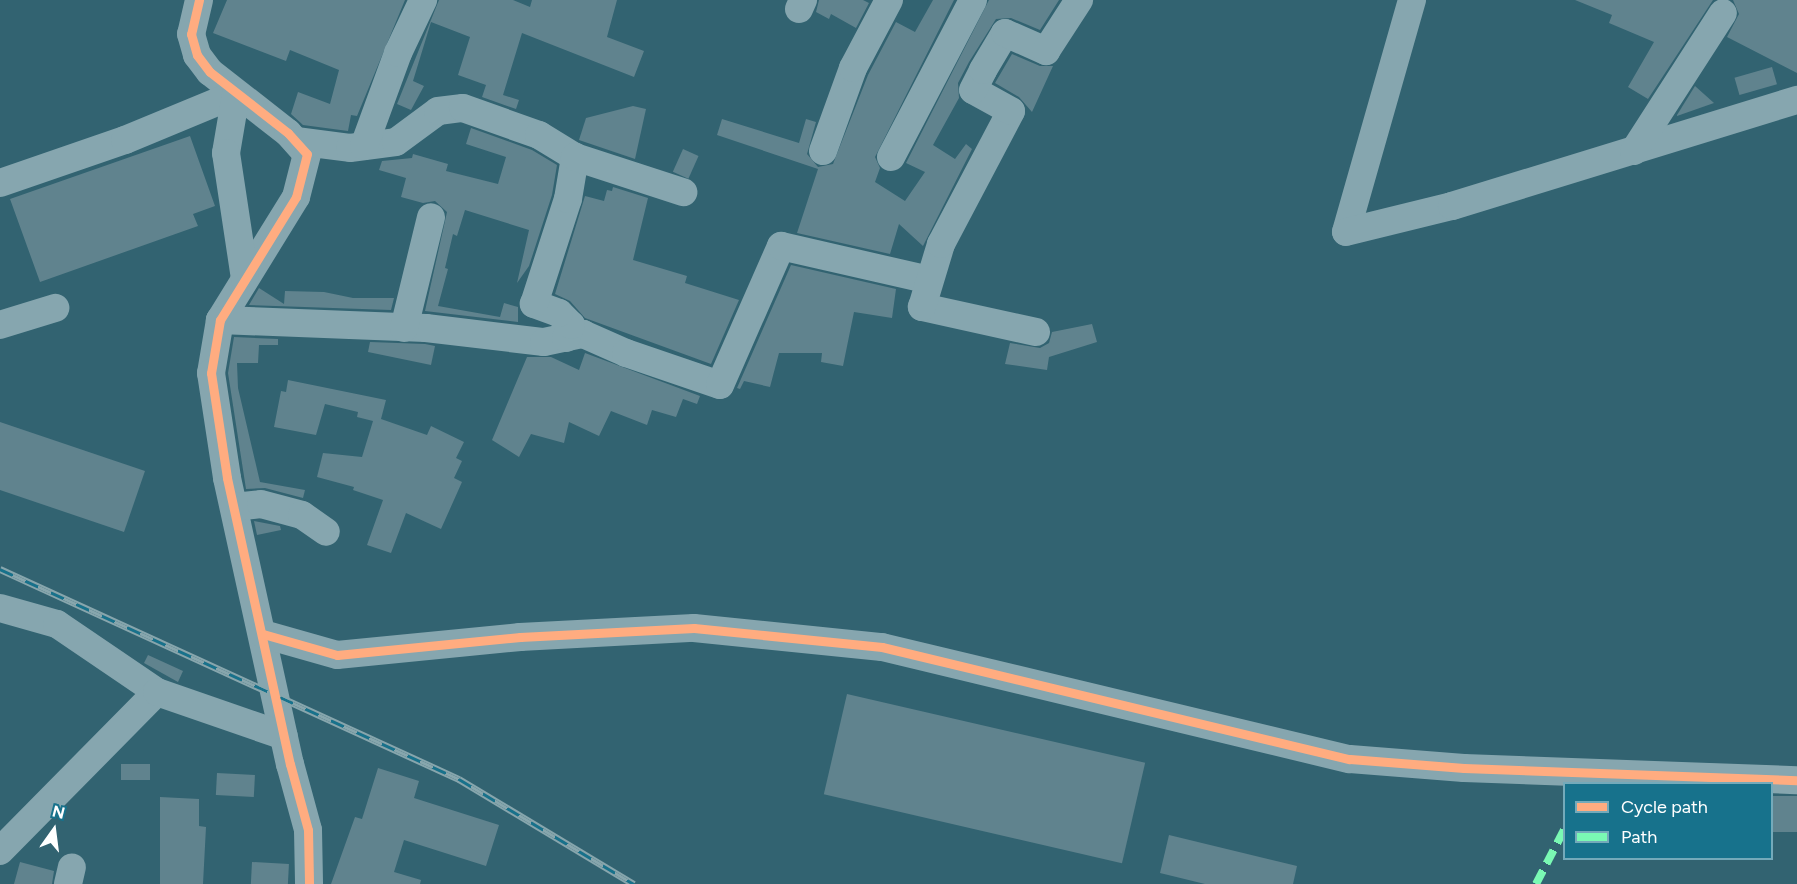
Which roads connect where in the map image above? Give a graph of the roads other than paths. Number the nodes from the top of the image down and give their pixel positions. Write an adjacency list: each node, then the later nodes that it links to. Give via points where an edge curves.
1 (199, 0): 8 (street, via 191,34 197,56)
2 (423, 0): 11 (street, via 398,53)
3 (889, 0): 12 (street, via 853,68)
4 (973, 0): 15 (street)
5 (1078, 0): 20 (street, via 1046,51 1005,33 983,70 973,90 1011,111 941,243)
6 (1412, 0): 13 (street, via 1346,232 1452,206)
7 (1723, 13): 13 (street)
8 (236, 94): 10 (street); 16 (street, via 125,140); 19 (street, via 226,153)
9 (1797, 100): 13 (street)
10 (296, 141): 11 (street); 19 (street, via 307,154 296,197)
11 (364, 146): 14 (street, via 396,142 438,111 463,108 540,135)
12 (823, 151)
13 (1634, 151)
14 (575, 157): 17 (street); 26 (street, via 568,199 534,303 559,313 571,324)
15 (891, 157)
16 (0, 183)
17 (683, 192)
18 (431, 217): 24 (street)
19 (245, 278): 22 (street)
20 (929, 280): 25 (street, via 922,307); 26 (street, via 781,246 720,385 583,334)
21 (55, 308): 23 (street)
22 (220, 320): 24 (street); 27 (street, via 211,373)
23 (0, 325)
24 (404, 328): 26 (street, via 544,342)
25 (1036, 332)
26 (566, 338)
27 (234, 507): 28 (street, via 261,504 302,515); 30 (street)
28 (326, 531)
29 (0, 608): 31 (street, via 57,624)
30 (263, 634): 32 (street); 33 (street, via 337,655 520,637 694,628 882,647 1350,759 1464,768)
31 (158, 692): 32 (street); 34 (street)
32 (284, 736): 35 (street, via 308,830)
33 (1797, 780)
34 (0, 851)
35 (309, 884)

